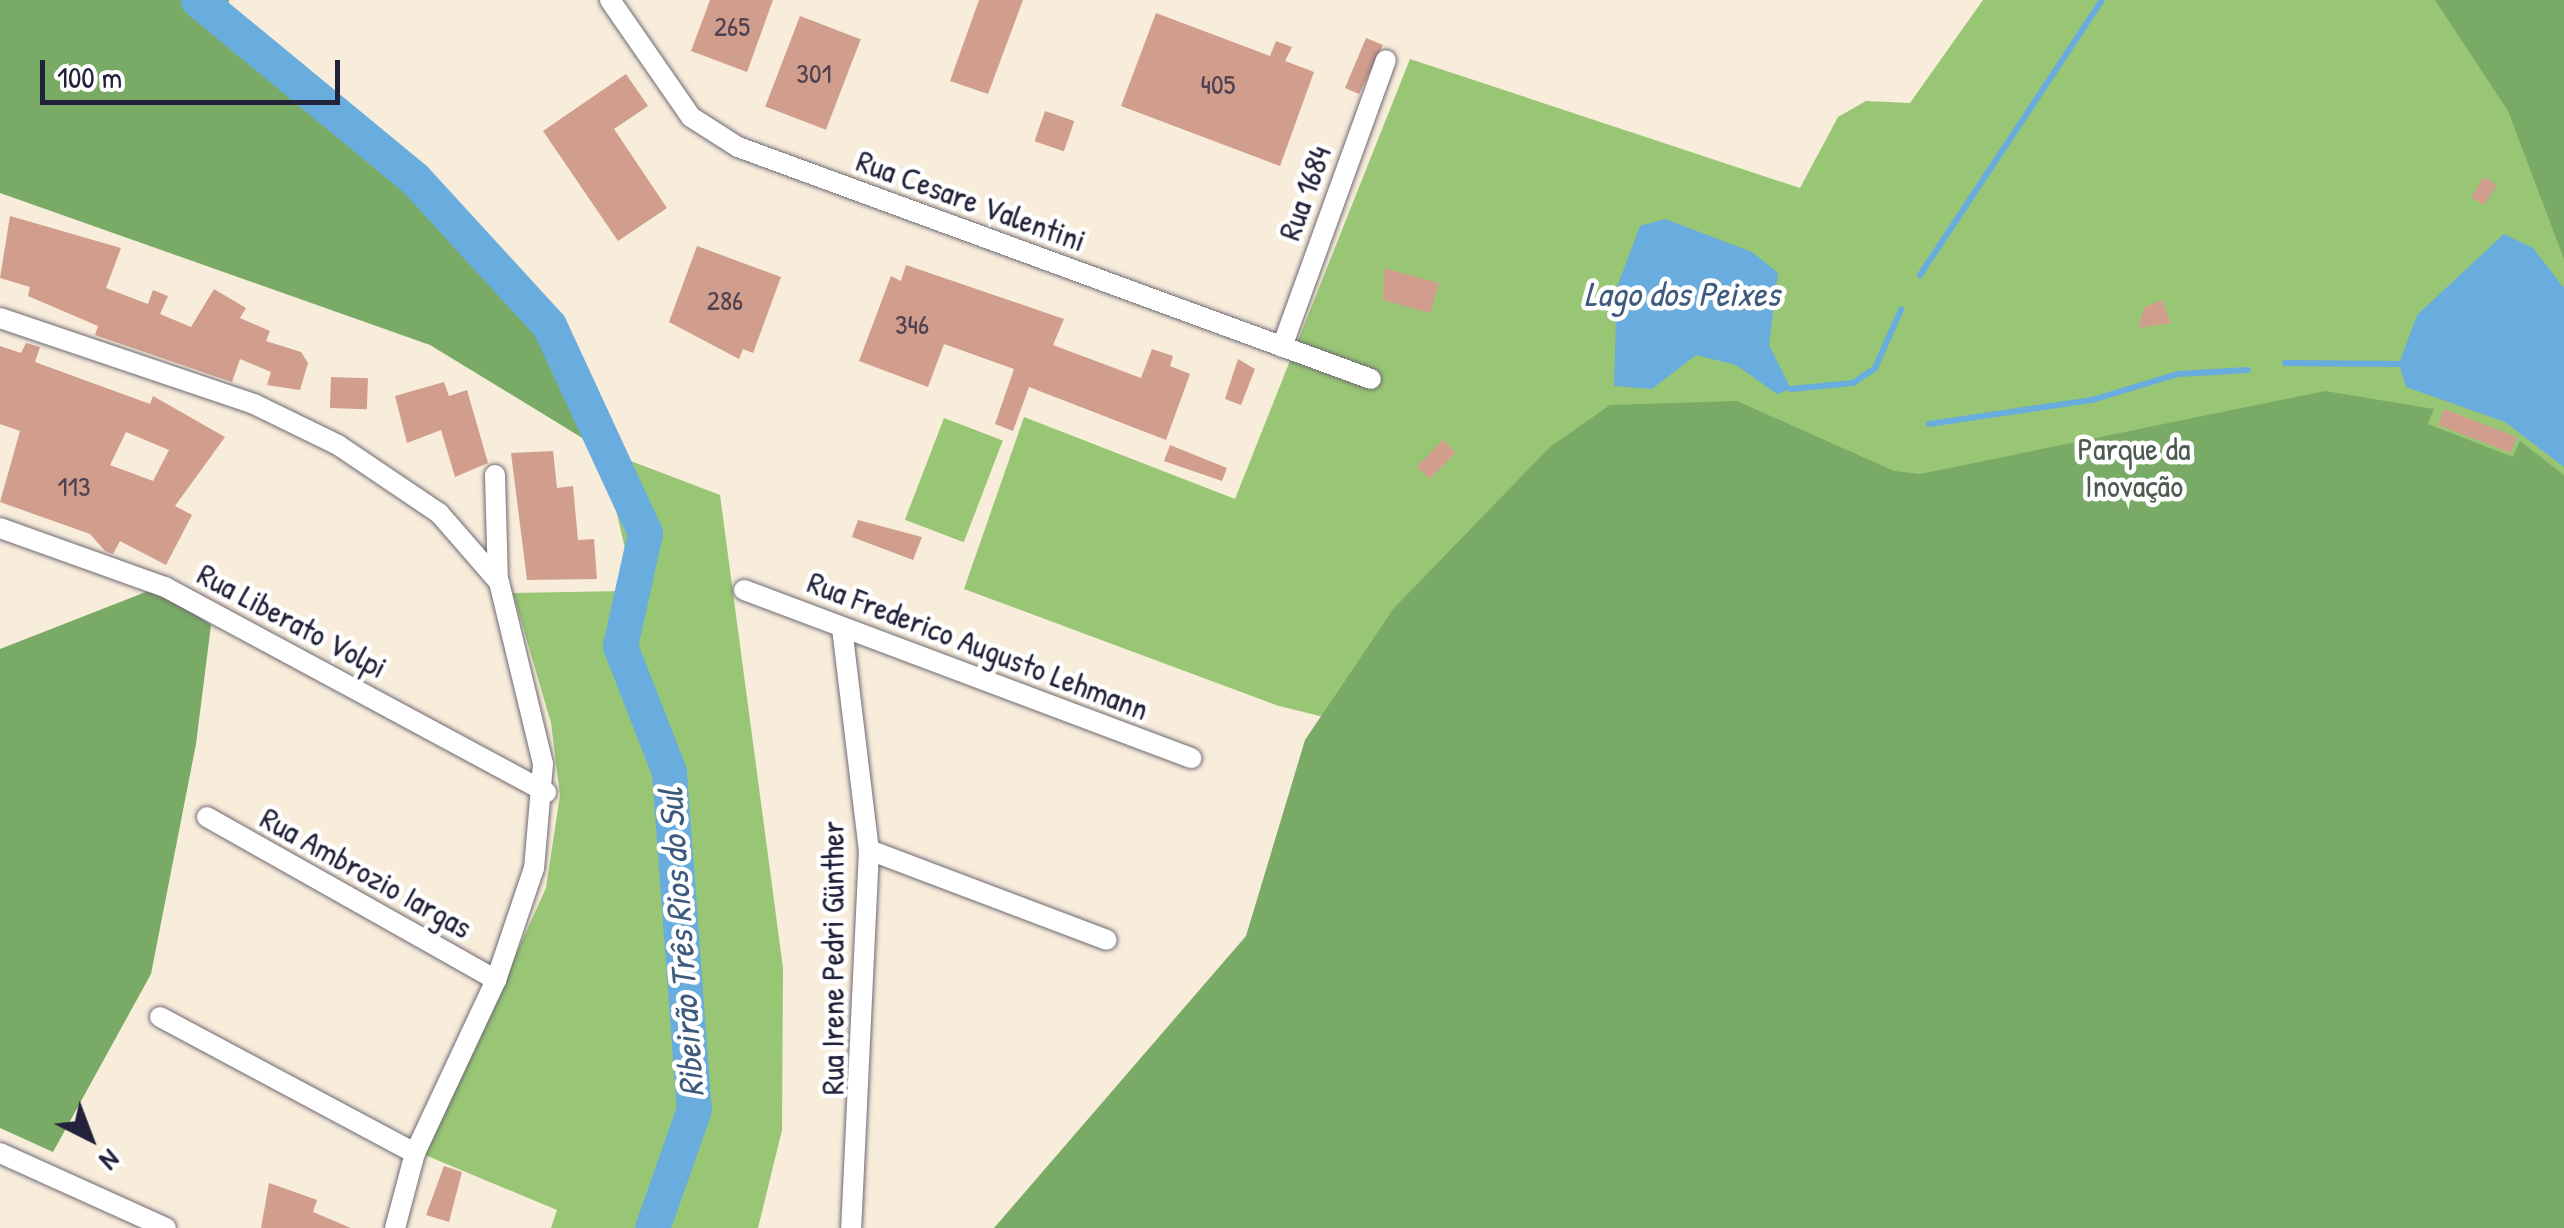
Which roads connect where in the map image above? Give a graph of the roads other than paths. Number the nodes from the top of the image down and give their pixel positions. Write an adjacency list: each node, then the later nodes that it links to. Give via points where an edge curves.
1 (610, 0): 4 (street, Rua Cesare Valentini, via 672,94 714,135)
2 (1386, 60): 4 (street, Rua 1684)
3 (0, 318): 8 (street, via 254,404 338,445 430,506)
4 (1282, 347): 5 (street, Rua Cesare Valentini)
5 (1370, 379)
6 (495, 474): 8 (street)
7 (0, 528): 12 (street, Rua Liberato Volpi, via 165,587)
8 (498, 582): 12 (street, via 535,710)
9 (744, 590): 10 (street, Rua Frederico Augusto Lehmann)
10 (842, 628): 11 (street, Rua Frederico Augusto Lehmann); 14 (street, Rua Irene Pedri Günther)
11 (1192, 758)
12 (546, 792): 16 (street, via 523,912)
13 (207, 817): 16 (street, Rua Ambrozio Iargas)
14 (869, 850): 15 (street); 22 (street, Rua Irene Pedri Günther)
15 (1107, 940)
16 (496, 980): 19 (street)
17 (160, 1017): 19 (street)
18 (0, 1153): 20 (street)
19 (415, 1153): 21 (street)
20 (166, 1228)
21 (395, 1228)
22 (851, 1228)

